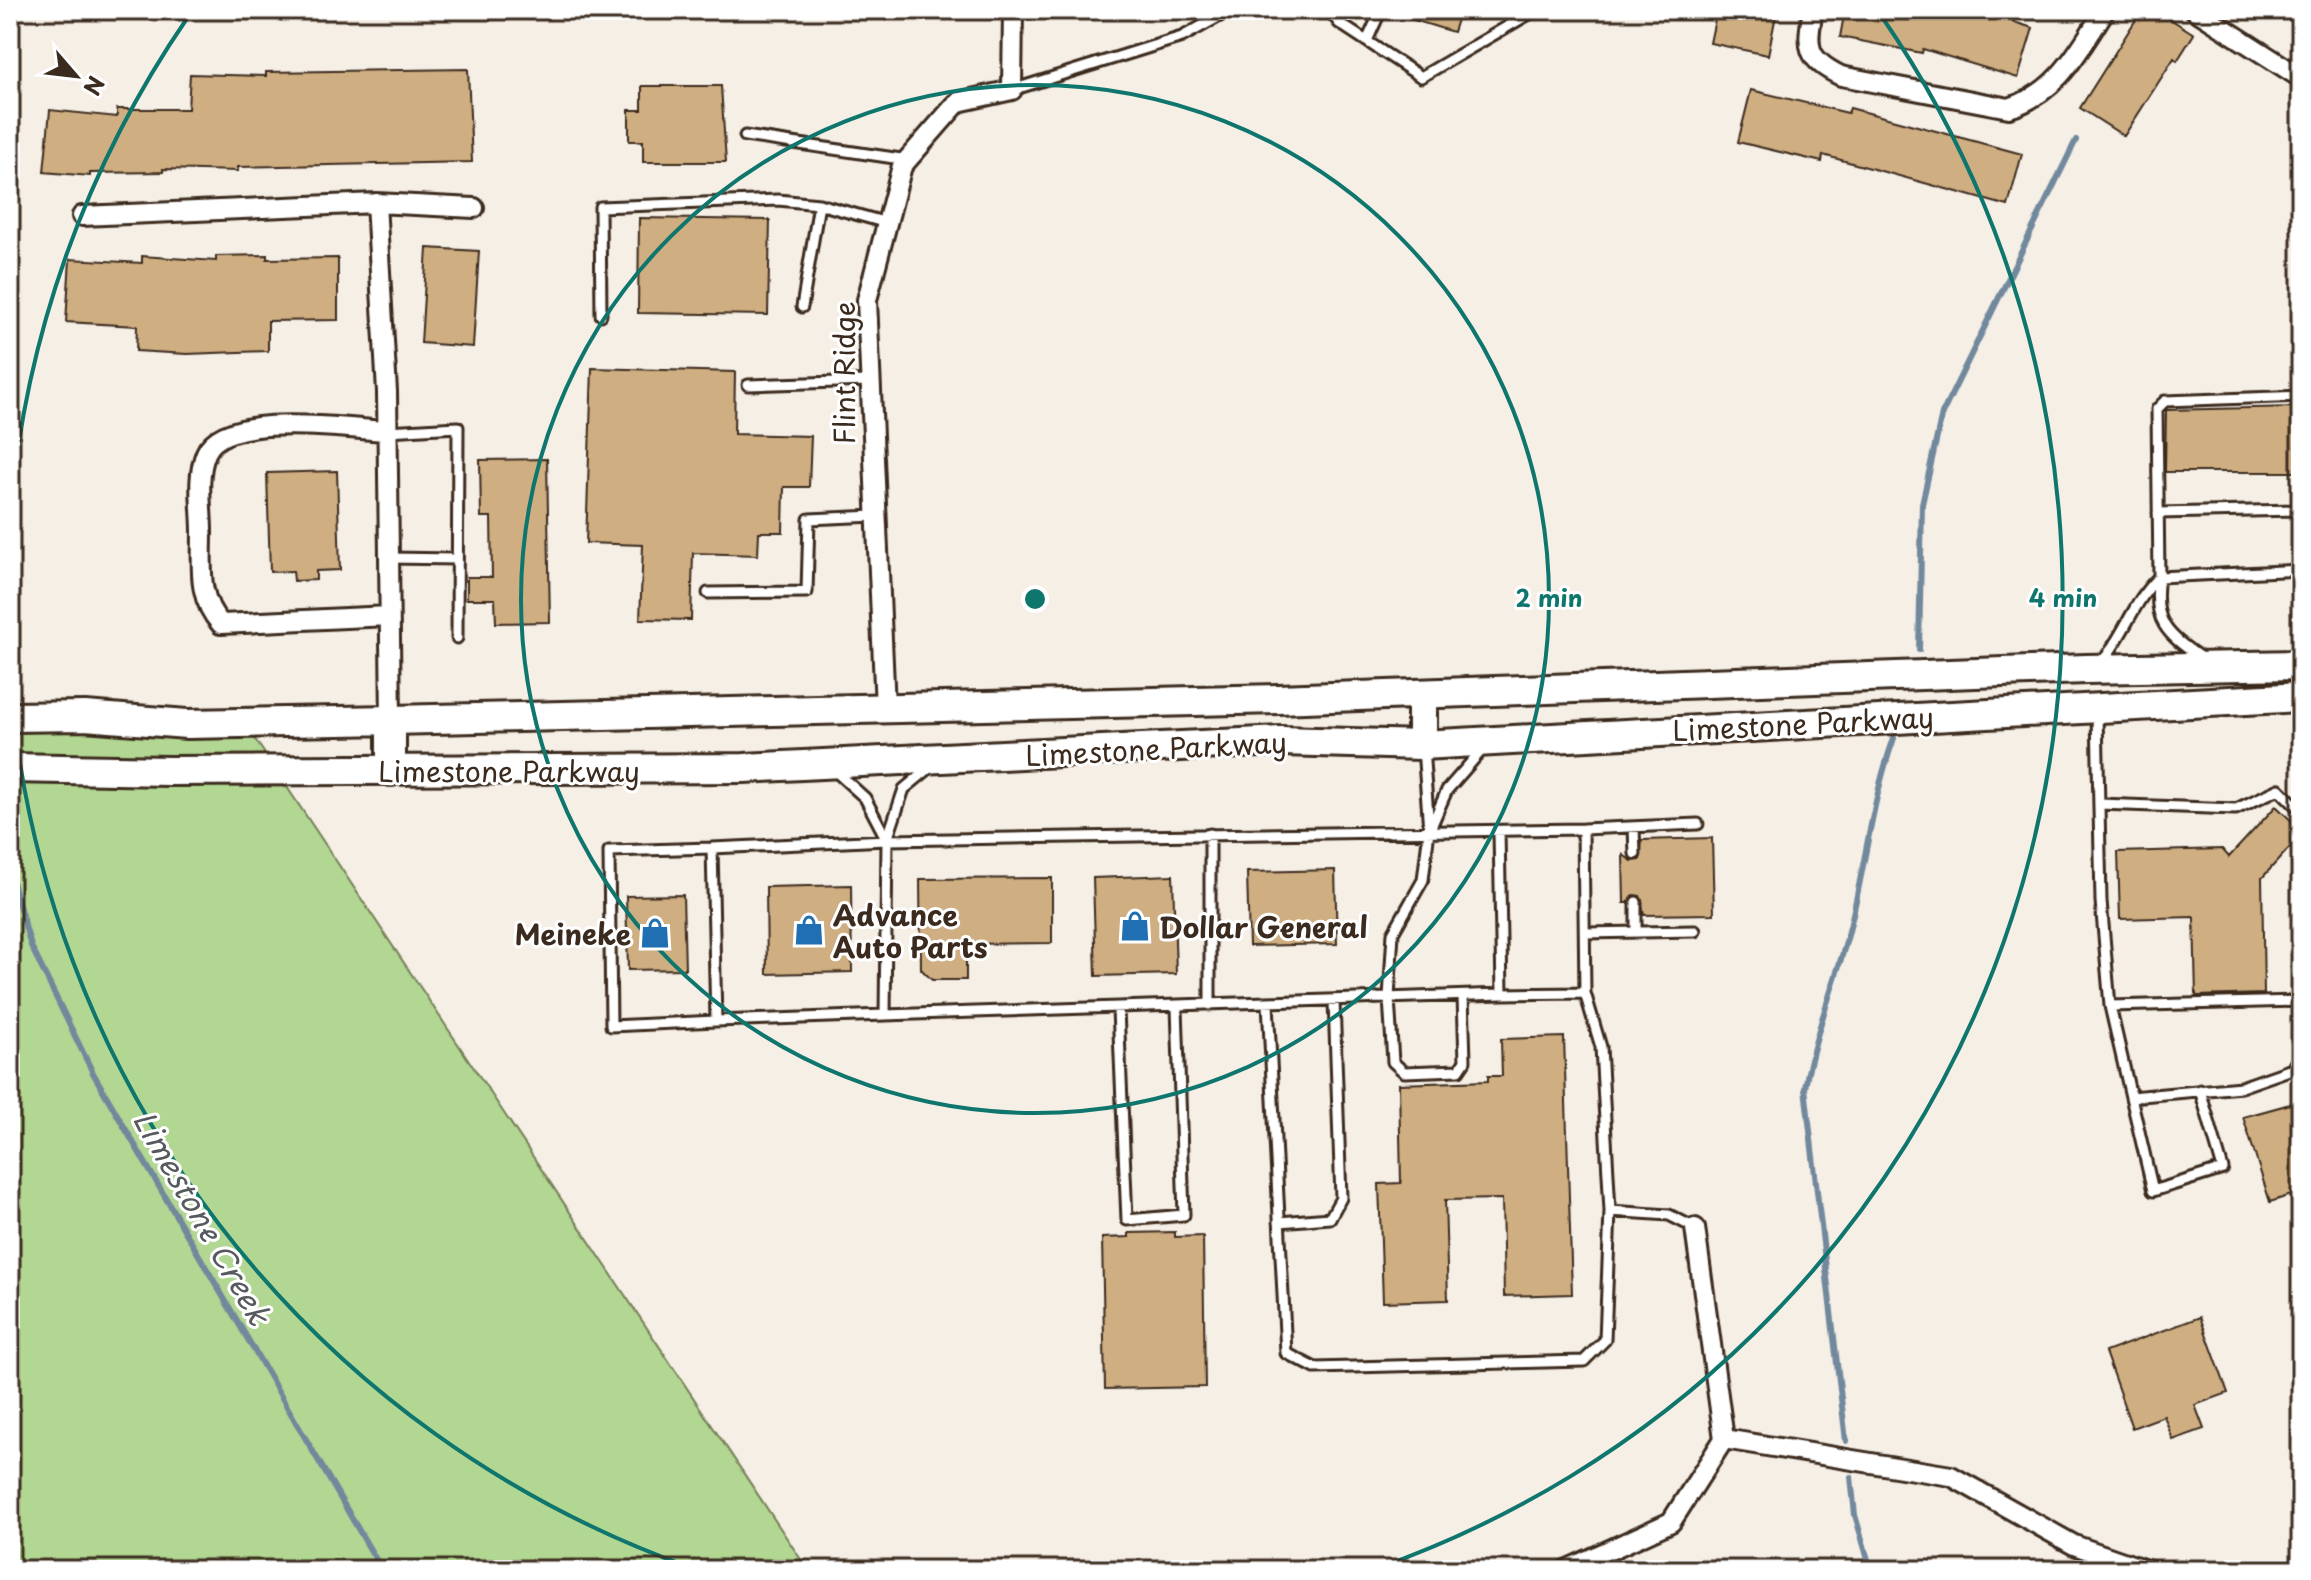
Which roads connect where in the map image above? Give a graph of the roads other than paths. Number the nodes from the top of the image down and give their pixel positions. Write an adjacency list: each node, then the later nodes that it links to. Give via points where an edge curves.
1 (1013, 10): 13 (street)
2 (1231, 10): 13 (lane, via 1182,37)
3 (1329, 10): 11 (lane)
4 (1381, 10): 11 (lane)
5 (1515, 10): 10 (lane)
6 (1536, 10): 10 (lane)
7 (1813, 10): 8 (street, via 1808,36 1811,55 1822,67 1841,76 2009,108 2050,88)
8 (2105, 10)
9 (2195, 10): 12 (street)
10 (1524, 18): 11 (lane, via 1421,77)
11 (1367, 41)
12 (2301, 78)
13 (1012, 90): 15 (street, Flint Ridge, via 958,102)
14 (745, 136): 15 (lane)
15 (908, 160): 20 (street, Flint Ridge)
16 (376, 203): 18 (street); 19 (street); 26 (street)
17 (819, 204): 20 (lane); 21 (lane); 22 (lane, via 778,200 600,207)
18 (474, 208)
19 (82, 216)
20 (887, 223): 23 (street, Flint Ridge, via 867,300)
21 (802, 307)
22 (601, 315)
23 (869, 381): 24 (lane); 29 (street, Flint Ridge)
24 (748, 385)
25 (2301, 396): 28 (lane, via 2165,401 2157,409)
26 (387, 431): 30 (street); 31 (lane, via 458,427); 35 (street, via 255,425 228,434 207,450 201,471 203,597 221,624)
27 (2301, 510): 28 (lane)
28 (2158, 513): 33 (lane)
29 (875, 516): 34 (lane, via 809,519 807,592); 43 (street, Flint Ridge)
30 (389, 558): 31 (lane); 35 (street)
31 (457, 559): 36 (lane)
32 (2301, 570): 33 (lane)
33 (2159, 577): 38 (lane, via 2155,602 2160,622 2181,645); 39 (lane, via 2143,591 2120,641)
34 (708, 593)
35 (389, 616): 46 (street)
36 (457, 638)
37 (2301, 665): 38 (main road, Limestone Parkway)
38 (2213, 666): 39 (main road, Limestone Parkway)
39 (2096, 669): 40 (main road, Limestone Parkway)
40 (1422, 694): 43 (main road, Limestone Parkway); 48 (main road)
41 (2288, 698): 42 (main road, Limestone Parkway); 44 (main road)
42 (2096, 706): 47 (main road, Limestone Parkway); 53 (lane)
43 (885, 708): 46 (main road, Limestone Parkway)
44 (2301, 713)
45 (10, 717): 46 (main road, Limestone Parkway, via 187,724)
46 (391, 720): 52 (main road)
47 (1500, 740): 48 (main road, Limestone Parkway); 58 (lane, via 1476,754 1447,790)
48 (1422, 745): 49 (main road, Limestone Parkway, via 1281,741); 58 (lane)
49 (941, 758): 50 (main road, Limestone Parkway); 61 (lane, via 904,789)
50 (828, 764): 52 (main road, Limestone Parkway); 61 (lane, via 865,798)
51 (10, 768): 52 (main road, Limestone Parkway)
52 (391, 771)
53 (2099, 804): 54 (lane, via 2236,809 2279,789); 76 (lane)
54 (2301, 811)
55 (1698, 824): 56 (lane)
56 (1634, 828): 57 (lane); 63 (lane)
57 (1583, 829): 59 (lane); 67 (lane)
58 (1429, 830): 59 (lane); 60 (lane); 71 (lane, via 1423,880 1393,933)
59 (1499, 831): 69 (lane)
60 (1210, 834): 61 (lane); 75 (lane)
61 (887, 840): 62 (lane); 79 (lane)
62 (712, 848): 80 (lane); 80 (lane, via 609,851 611,1026)
63 (1635, 854)
64 (1636, 902): 66 (lane)
65 (1695, 931): 66 (lane)
66 (1636, 932): 67 (lane)
67 (1585, 933): 68 (lane)
68 (1585, 993): 69 (lane); 84 (lane, via 1601,1047)
69 (1502, 994): 70 (lane)
70 (1463, 996): 71 (lane); 71 (lane, via 1465,1061 1459,1070 1418,1072 1404,1072 1393,1062)
71 (1389, 998): 72 (lane)
72 (1334, 1001): 74 (lane); 85 (lane, via 1341,1198 1330,1218)
73 (2301, 1001): 76 (lane)
74 (1268, 1003): 75 (lane); 85 (lane)
75 (1210, 1005): 77 (lane)
76 (2110, 1006): 83 (lane)
77 (1177, 1007): 78 (lane); 78 (lane, via 1184,1215 1127,1220)
78 (1118, 1009): 79 (lane)
79 (885, 1015): 80 (lane)
80 (716, 1021)
81 (2301, 1053): 82 (lane, via 2292,1069 2241,1087)
82 (2200, 1090): 83 (lane); 83 (lane, via 2223,1169 2153,1191)
83 (2131, 1097)
84 (1610, 1211): 85 (lane, via 1605,1340 1584,1361 1315,1368 1286,1353); 86 (lane, via 1669,1215)
85 (1279, 1222)
86 (1695, 1228): 87 (street)
87 (1724, 1439): 88 (street, via 1671,1522); 89 (street, via 1951,1476 2074,1545)
88 (1566, 1570)
89 (2146, 1570)

